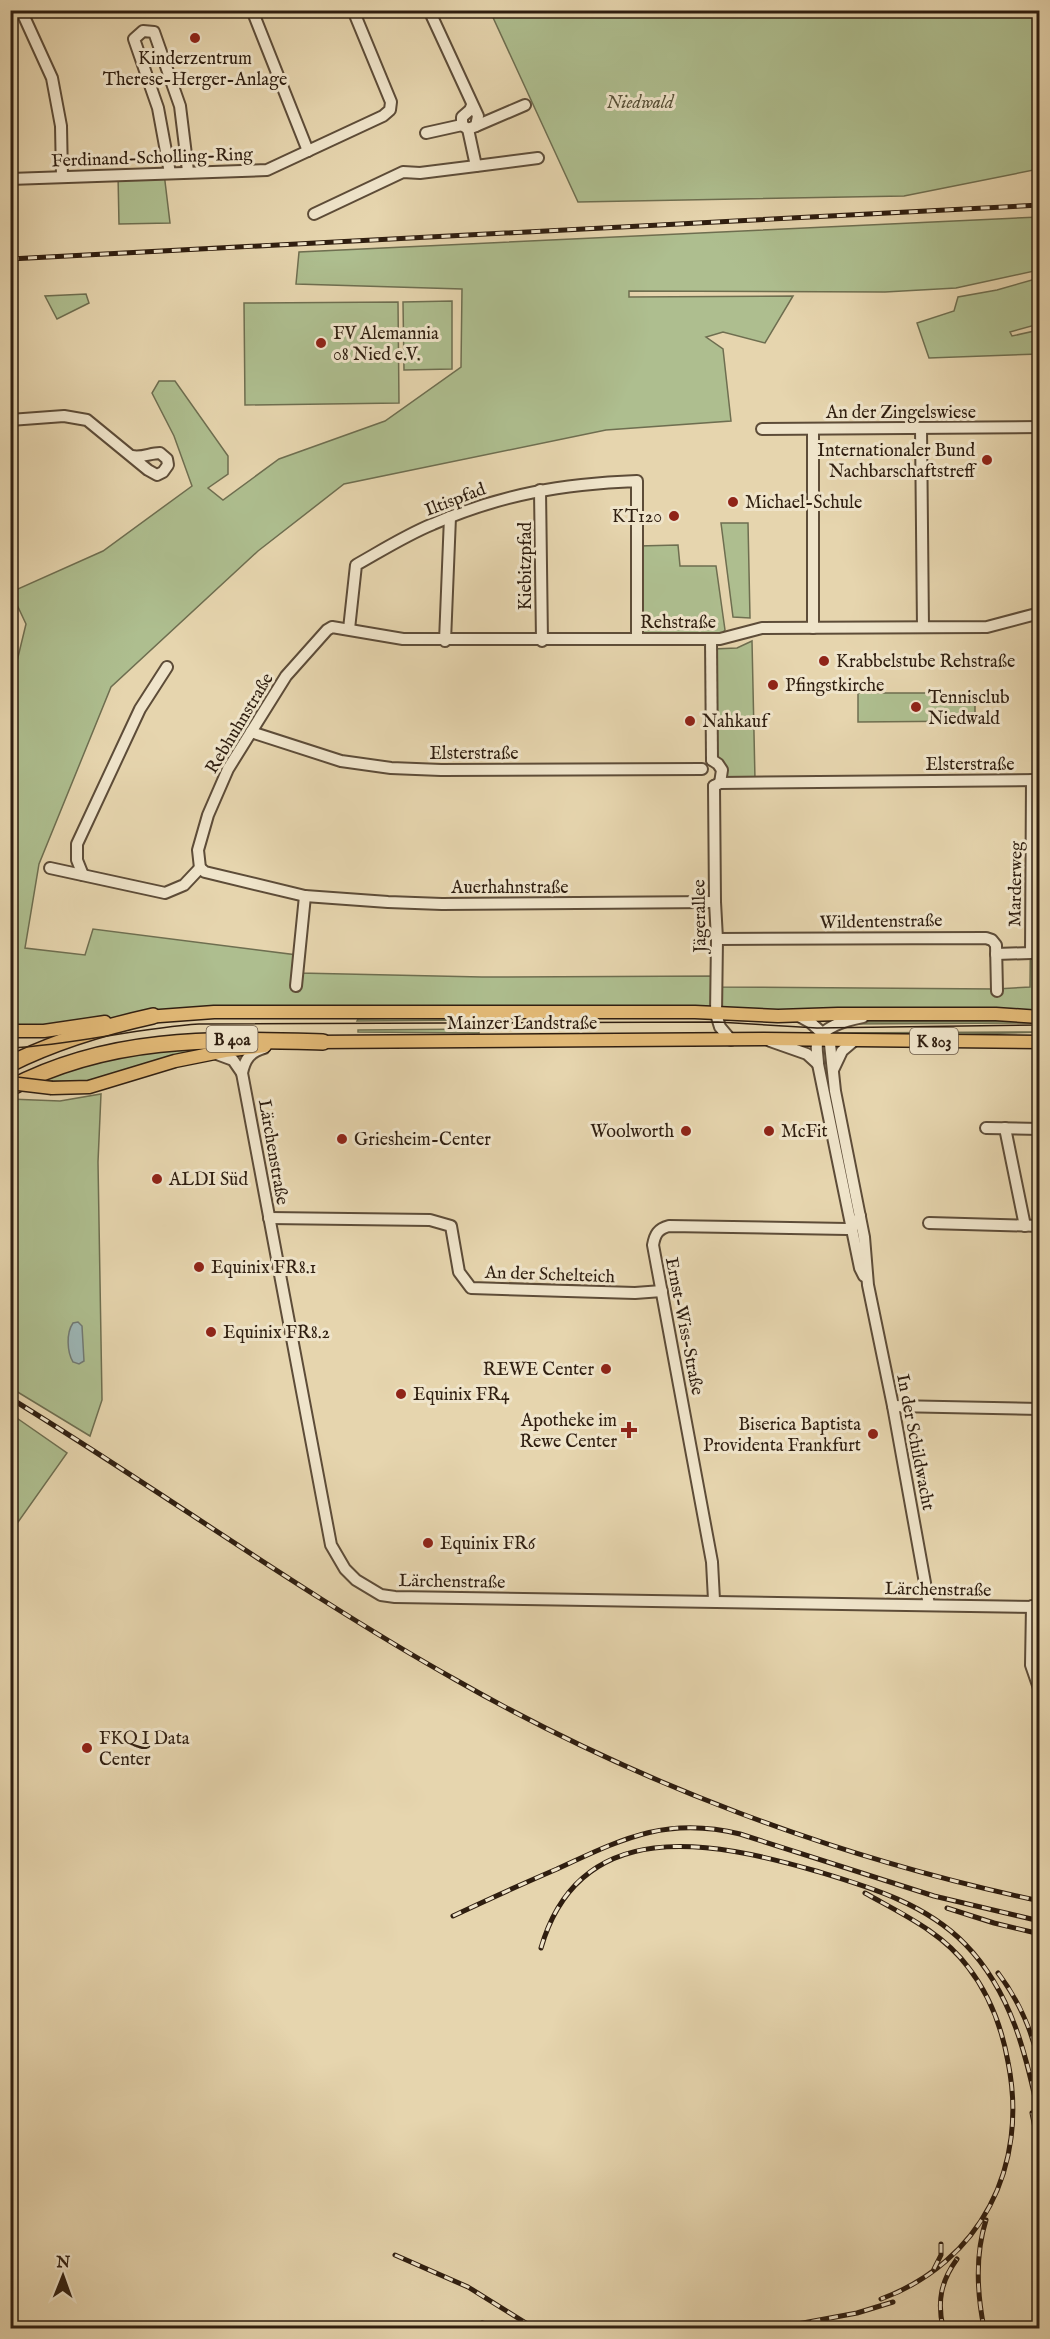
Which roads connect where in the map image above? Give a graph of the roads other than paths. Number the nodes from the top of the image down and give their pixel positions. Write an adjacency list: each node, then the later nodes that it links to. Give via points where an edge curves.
1 (21, 10): 13 (street, via 52,78 61,126)
2 (252, 10): 8 (street)
3 (353, 10): 8 (street, Ferdinand-Scholling-Ring, via 391,102 390,110)
4 (429, 10): 6 (street, via 472,105 462,117)
5 (525, 105): 6 (street)
6 (469, 127): 7 (street); 10 (street)
7 (426, 133)
8 (308, 151): 11 (street, Ferdinand-Scholling-Ring, via 267,170)
9 (538, 158): 10 (street)
10 (476, 166): 15 (street, via 403,172)
11 (188, 171): 12 (street, Ferdinand-Scholling-Ring); 12 (street, via 180,106 154,32 143,31 135,39 158,108)
12 (170, 172): 13 (street, Ferdinand-Scholling-Ring)
13 (62, 177): 14 (street, Ferdinand-Scholling-Ring)
14 (10, 179)
15 (314, 214)
16 (10, 420): 21 (street, via 64,416 87,420)
17 (1040, 427): 18 (street, An der Zingelswiese)
18 (921, 428): 20 (street, An der Zingelswiese); 25 (street)
19 (762, 429): 20 (street, An der Zingelswiese)
20 (813, 429): 26 (street)
21 (132, 456)
22 (540, 490): 23 (street, Iltispfad); 28 (street, Iltispfad, via 580,483 637,481); 31 (street, Kiebitzpfad)
23 (450, 517): 27 (street, Iltispfad, via 356,565); 30 (street)
24 (1040, 613): 25 (street, Rehstraße, via 987,627)
25 (923, 627): 26 (street, Rehstraße)
26 (813, 628): 29 (street, Rehstraße, via 762,628)
27 (349, 629): 30 (street, Rehstraße, via 403,639); 33 (street, Rebhuhnstraße, via 327,630 286,676)
28 (637, 639): 29 (street, Rehstraße); 31 (street, Rehstraße)
29 (711, 639): 34 (street, Jägerallee)
30 (445, 640): 31 (street, Rehstraße)
31 (542, 641)
32 (167, 667): 40 (street, via 135,718 77,844 77,860)
33 (251, 732): 35 (street, Elsterstraße, via 341,761 391,768); 39 (street, Rebhuhnstraße, via 228,769 208,815 198,850)
34 (712, 760): 35 (street); 37 (street, Jägerallee, via 722,770)
35 (702, 769): 37 (street, via 704,779)
36 (1036, 780): 37 (street, Elsterstraße); 44 (street, Marderweg, via 1030,953)
37 (717, 784): 42 (street, Jägerallee)
38 (50, 868): 40 (street)
39 (200, 868): 40 (street, via 184,885 165,892); 41 (street, Auerhahnstraße)
40 (83, 874)
41 (305, 896): 42 (street, Auerhahnstraße, via 439,904); 45 (street)
42 (715, 902): 43 (street, Jägerallee)
43 (717, 939): 44 (street, Wildentenstraße, via 986,938 996,945); 47 (street, Jägerallee)
44 (996, 954): 46 (street)
45 (296, 986)
46 (997, 991)
47 (716, 1014): 49 (main road, Mainzer Landstraße, via 267,1012); 50 (main road, Mainzer Landstraße); 55 (street, via 720,1027)
48 (871, 1014): 50 (main road, Mainzer Landstraße / K 803); 51 (main road, Mainzer Landstraße / K 803); 53 (street, via 837,1024)
49 (153, 1016): 52 (main road, Mainzer Landstraße, via 70,1028); 61 (highway, via 59,1042)
50 (799, 1016): 53 (street)
51 (1040, 1017)
52 (10, 1031)
53 (824, 1038): 54 (main road, Mainzer Landstraße); 56 (main road, Mainzer Landstraße / K 803); 62 (street, In der Schildwacht); 64 (street, In der Schildwacht)
54 (764, 1039): 55 (main road, Mainzer Landstraße); 62 (street, via 807,1053)
55 (732, 1040): 57 (main road, Mainzer Landstraße)
56 (855, 1040): 58 (main road, Mainzer Landstraße / K 803); 64 (street, via 842,1051)
57 (323, 1042): 59 (main road, Mainzer Landstraße); 65 (highway, B 40a, via 222,1039 142,1045 67,1062)
58 (1040, 1042)
59 (274, 1045): 60 (main road, Mainzer Landstraße); 63 (street, via 251,1053)
60 (214, 1053): 63 (street, via 233,1060); 65 (main road, Mainzer Landstraße, bridge, via 95,1085)
61 (10, 1064)
62 (818, 1064): 69 (street, In der Schildwacht)
63 (242, 1073): 71 (street, Lärchenstraße)
64 (832, 1073): 70 (street, In der Schildwacht)
65 (10, 1086)
66 (986, 1128): 67 (street)
67 (1005, 1128): 68 (street); 73 (street)
68 (1040, 1129)
69 (847, 1206): 75 (street); 76 (street, In der Schildwacht)
70 (860, 1216): 76 (street); 77 (street, In der Schildwacht)
71 (269, 1218): 78 (street, An der Schelteich, via 445,1223 451,1226 459,1272 471,1288); 81 (street, Lärchenstraße, via 332,1545 356,1580 381,1595 409,1598)
72 (930, 1223): 73 (street)
73 (1026, 1226): 74 (street)
74 (1040, 1226)
75 (837, 1228): 76 (street, Ernst-Wiss-Straße); 78 (street, Ernst-Wiss-Straße, via 663,1227 655,1235 653,1245)
76 (852, 1229): 77 (street, In der Schildwacht, via 860,1268)
77 (868, 1285): 79 (street, In der Schildwacht)
78 (662, 1291): 81 (street, Ernst-Wiss-Straße, via 712,1562)
79 (893, 1406): 80 (street); 82 (street, In der Schildwacht)
80 (1040, 1409)
81 (714, 1600): 82 (street, Lärchenstraße)
82 (929, 1605): 83 (street, Lärchenstraße)
83 (1036, 1606): 84 (street, via 1031,1665)
84 (1040, 1691)

